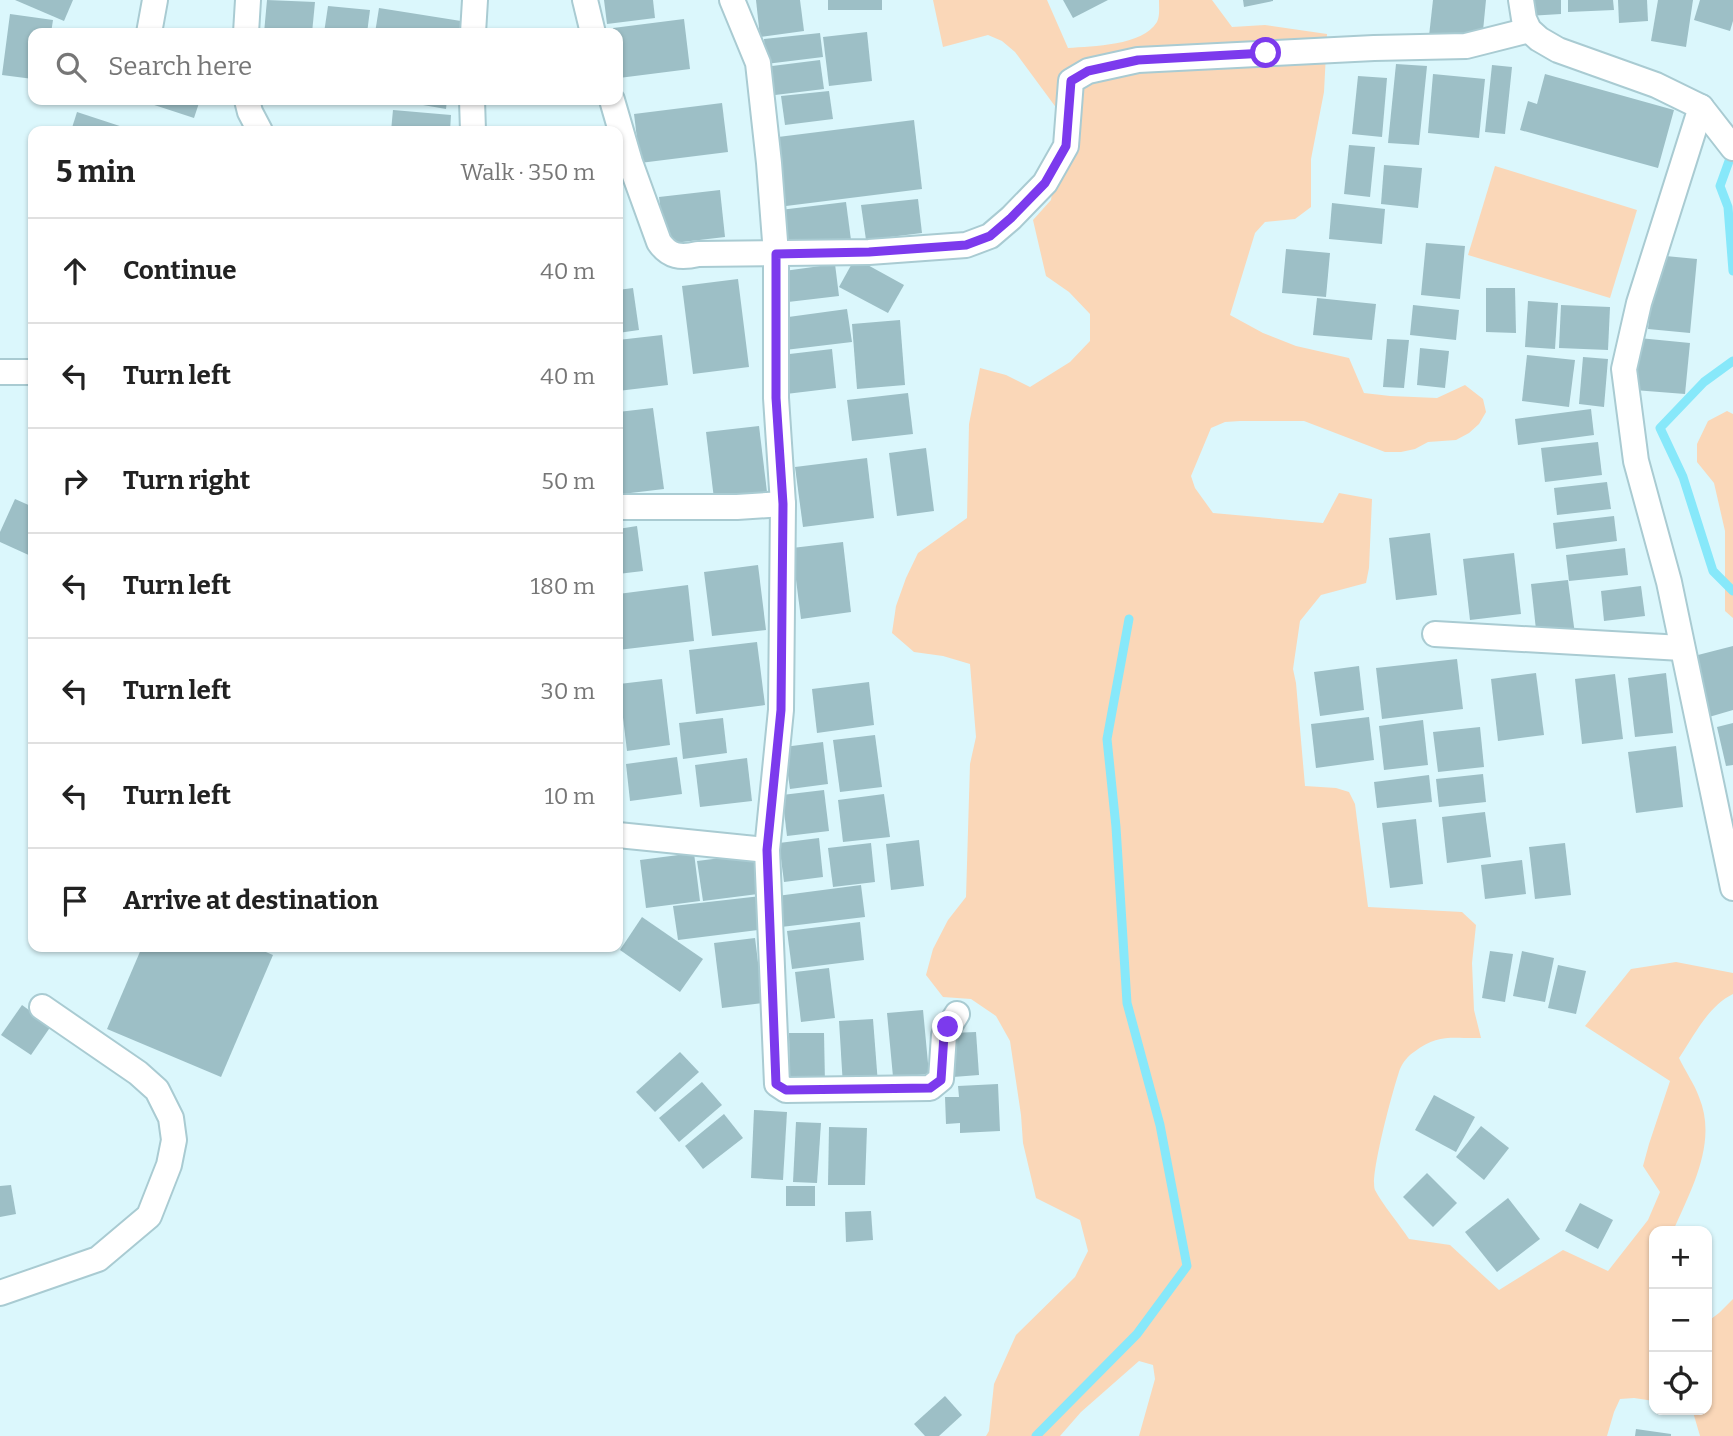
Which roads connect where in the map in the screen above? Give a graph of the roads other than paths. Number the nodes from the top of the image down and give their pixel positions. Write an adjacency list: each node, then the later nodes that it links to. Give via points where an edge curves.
1 (155, 0): 7 (street)
2 (248, 0): 8 (street)
3 (475, 0): 9 (street)
4 (585, 0): 10 (street)
5 (732, 0): 21 (street, via 758,63)
6 (1521, 0): 11 (street)
7 (150, 28)
8 (246, 28)
9 (473, 28)
10 (592, 28)
11 (1528, 30): 15 (street, via 1558,50 1656,85); 21 (street, via 1466,46 1138,60 1088,71 1071,81 1066,146 1045,183 990,236 966,245)
12 (248, 105): 16 (street)
13 (472, 105): 17 (street)
14 (613, 105): 18 (street)
15 (1701, 107): 20 (street); 27 (street, via 1639,303 1624,369 1636,461 1670,582)
16 (257, 126)
17 (473, 126)
18 (620, 126)
19 (623, 138): 21 (street, via 659,242 668,252 682,257)
20 (1729, 142)
21 (776, 254): 24 (street, via 776,398)
22 (0, 372): 23 (street)
23 (28, 372)
24 (783, 504): 25 (street); 29 (street, via 781,710)
25 (623, 507)
26 (1435, 634): 27 (street)
27 (1682, 648): 30 (street)
28 (623, 836): 29 (street)
29 (767, 850): 32 (street, via 776,1084 786,1090 930,1088 941,1080 944,1035)
30 (1733, 888)
31 (43, 1007): 33 (street, via 157,1090 171,1118 174,1140 149,1216 98,1259)
32 (957, 1014)
33 (0, 1293)

